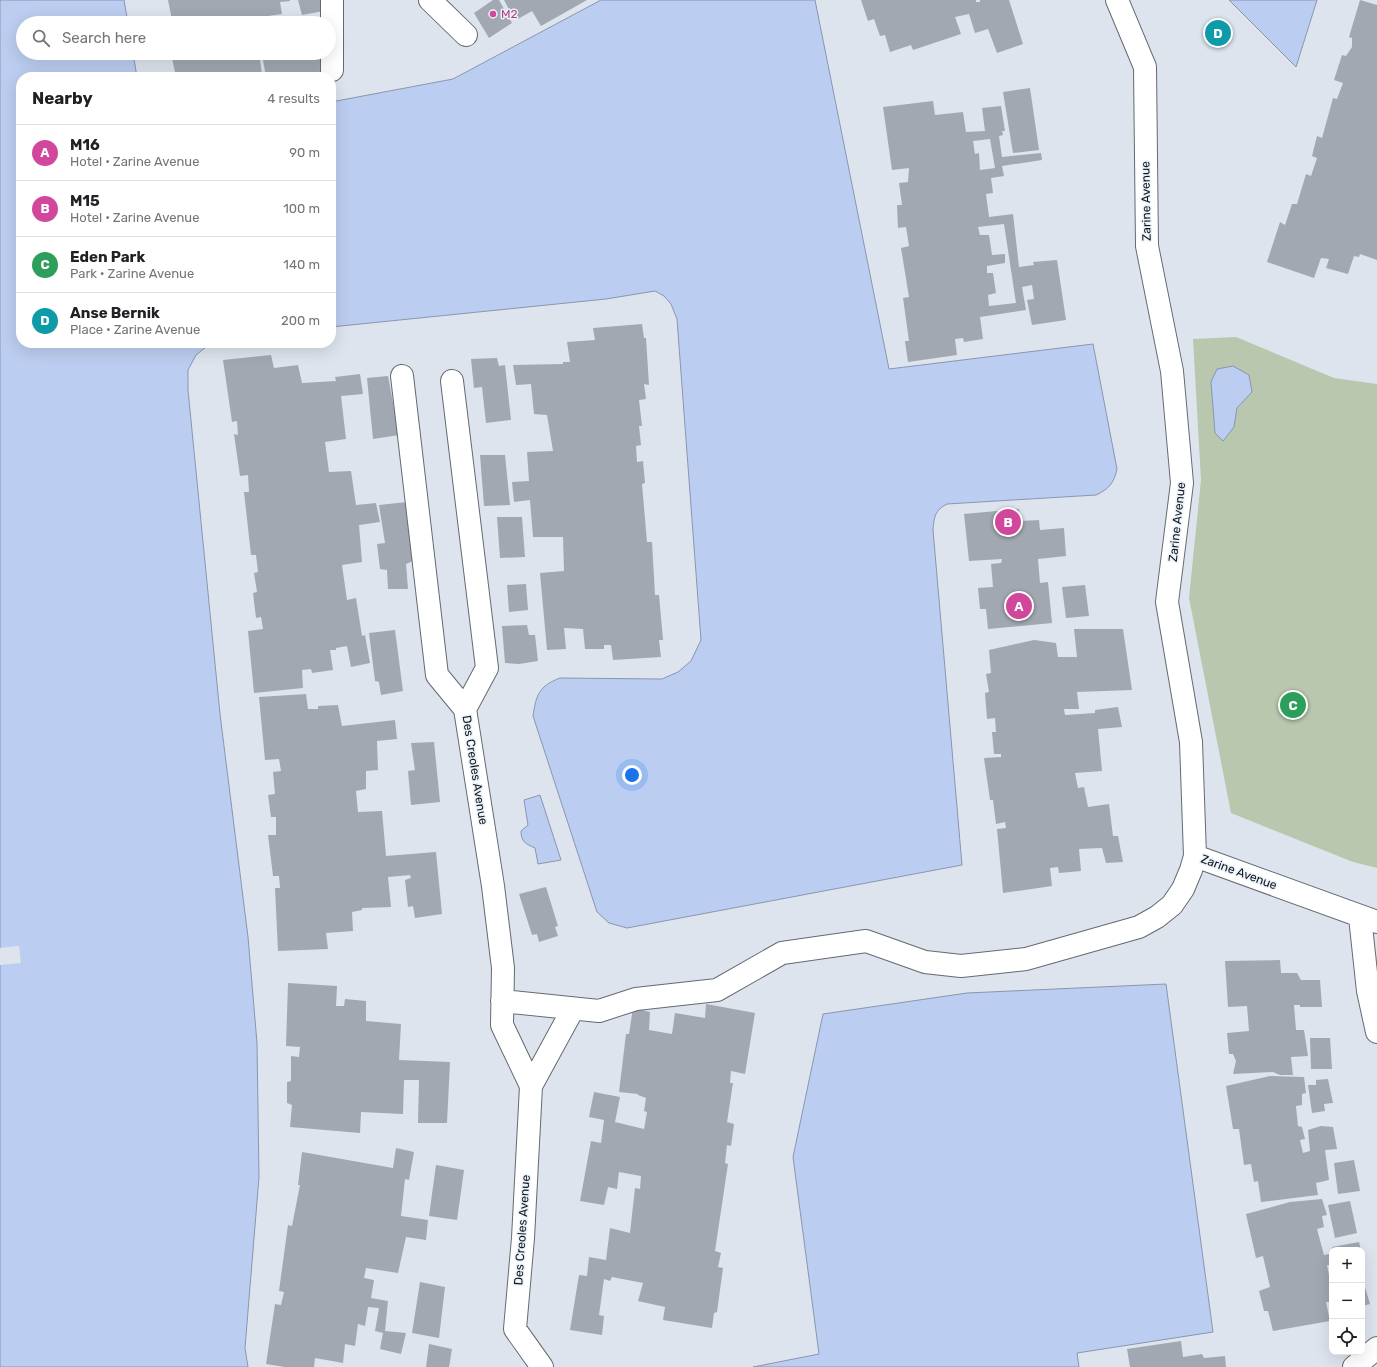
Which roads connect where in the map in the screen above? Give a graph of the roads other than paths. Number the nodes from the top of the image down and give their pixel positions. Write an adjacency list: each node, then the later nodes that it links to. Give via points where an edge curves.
1 (332, 0): 4 (street)
2 (430, 0): 5 (street)
3 (1117, 0): 11 (street, Zarine Avenue, via 1145,67 1146,246 1172,372 1182,483 1168,602 1192,742)
4 (332, 16)
5 (466, 35)
6 (332, 60): 7 (street)
7 (332, 70)
8 (402, 376): 10 (street, via 436,675)
9 (452, 381): 10 (street, Des Creoles Avenue, via 487,668)
10 (466, 709): 13 (street, Des Creoles Avenue, via 493,886 503,968)
11 (1195, 856): 12 (street, Zarine Avenue); 14 (street, via 1183,889 1172,905 1157,917 1139,927 1026,959 961,966 925,962 866,941 782,953 717,990 636,999 599,1011)
12 (1369, 919): 15 (street, via 1368,991)
13 (502, 1001): 14 (street); 16 (street, Des Creoles Avenue, via 502,1025)
14 (573, 1009): 16 (street, Des Creoles Avenue)
15 (1377, 1032)
16 (531, 1086): 18 (street, Des Creoles Avenue, via 523,1238 515,1329)
17 (1377, 1348): 19 (street)
18 (542, 1367)
19 (1354, 1367)

